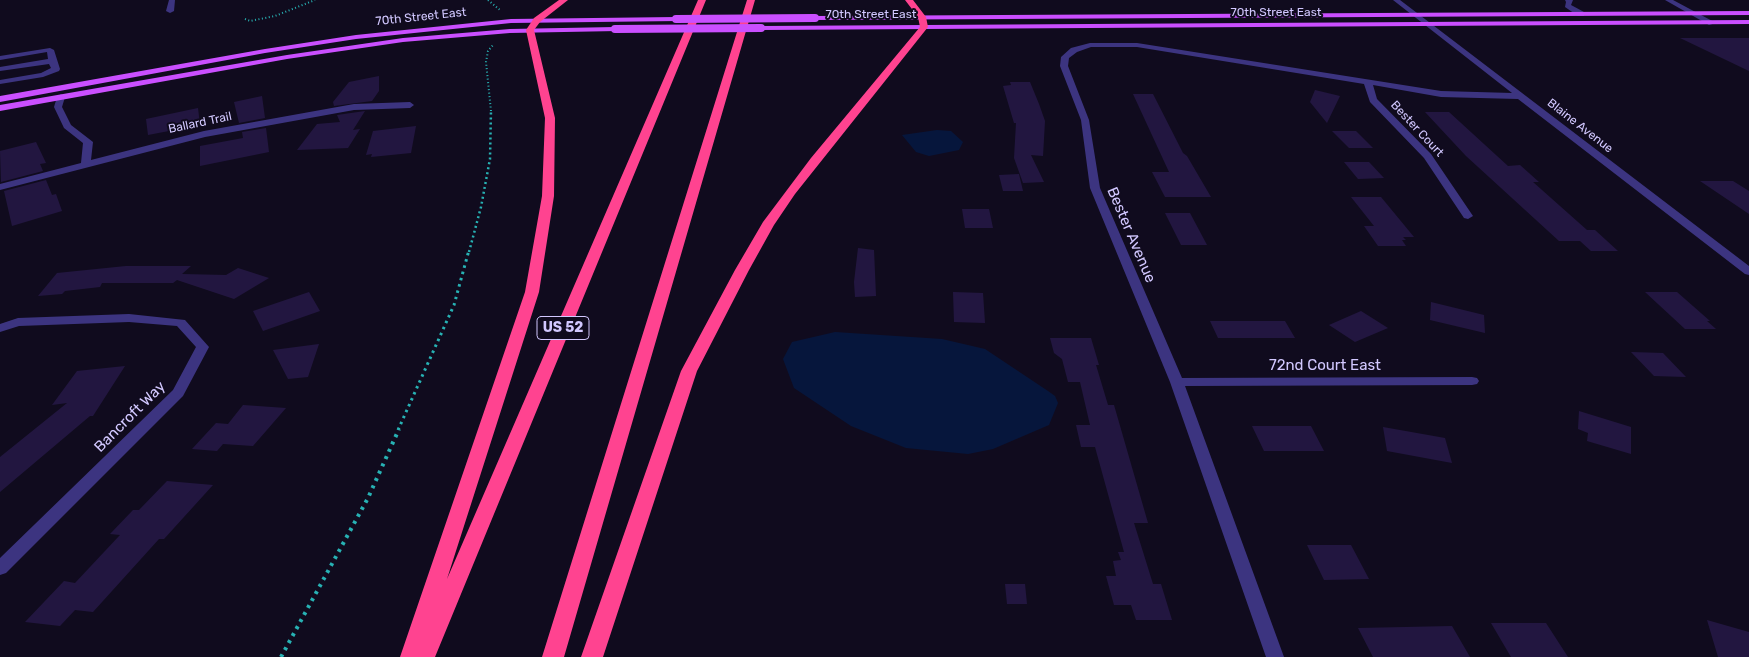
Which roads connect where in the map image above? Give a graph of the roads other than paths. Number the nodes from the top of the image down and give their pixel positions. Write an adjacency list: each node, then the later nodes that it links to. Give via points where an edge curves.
1 (172, 0): 9 (street)
2 (564, 0): 18 (highway)
3 (702, 0): 38 (highway, US 52)
4 (751, 0): 39 (highway)
5 (910, 0): 14 (highway)
6 (1396, 0): 13 (street, Blaine Avenue)
7 (1568, 0): 12 (street, via 1567,6)
8 (1668, 0): 10 (street)
9 (170, 11)
10 (1694, 13): 11 (main road, 70th Street East); 12 (main road, 70th Street East); 16 (street)
11 (1749, 13)
12 (1581, 14): 13 (main road, 70th Street East)
13 (1416, 15): 14 (main road, 70th Street East); 17 (street, Blaine Avenue)
14 (923, 22): 17 (main road, 70th Street East); 18 (main road, 70th Street East, bridge, via 815,18 620,20); 18 (main road, 70th Street East, bridge, via 814,28 615,29); 40 (highway, via 916,40 790,192 768,225 689,371)
15 (1749, 22): 16 (main road, 70th Street East)
16 (1712, 23): 17 (main road, 70th Street East)
17 (1428, 24): 24 (street, Blaine Avenue)
18 (533, 25): 25 (main road, 70th Street East, via 510,31 403,40 317,52); 26 (main road, 70th Street East, via 444,27 356,37); 37 (highway, via 550,118 548,196 532,292)
19 (0, 58): 20 (street, via 50,50)
20 (52, 61): 21 (street); 22 (street, via 56,69 50,73)
21 (0, 69)
22 (0, 82)
23 (1368, 84): 24 (street, Bester Avenue, via 1441,94); 31 (street, Bester Court, via 1373,100 1428,156); 35 (street, Bester Avenue, via 1137,45 1090,45 1065,57 1064,66 1086,120 1095,188)
24 (1521, 96): 32 (street, Blaine Avenue)
25 (61, 97): 28 (main road, 70th Street East); 29 (street, via 58,107 67,126 88,142)
26 (0, 99)
27 (410, 105): 29 (street, Ballard Trail, via 354,107 204,134)
28 (0, 108)
29 (86, 164): 30 (street, Ballard Trail)
30 (0, 187)
31 (1468, 216)
32 (1749, 272)
33 (0, 328): 36 (street, Bancroft Way, via 18,322 129,318 181,323 204,347 178,394)
34 (1472, 381): 35 (street, 72nd Court East)
35 (1177, 382): 41 (street, Bester Avenue)
36 (0, 568)
37 (411, 657)
38 (424, 657)
39 (552, 657)
40 (592, 657)
41 (1275, 657)

